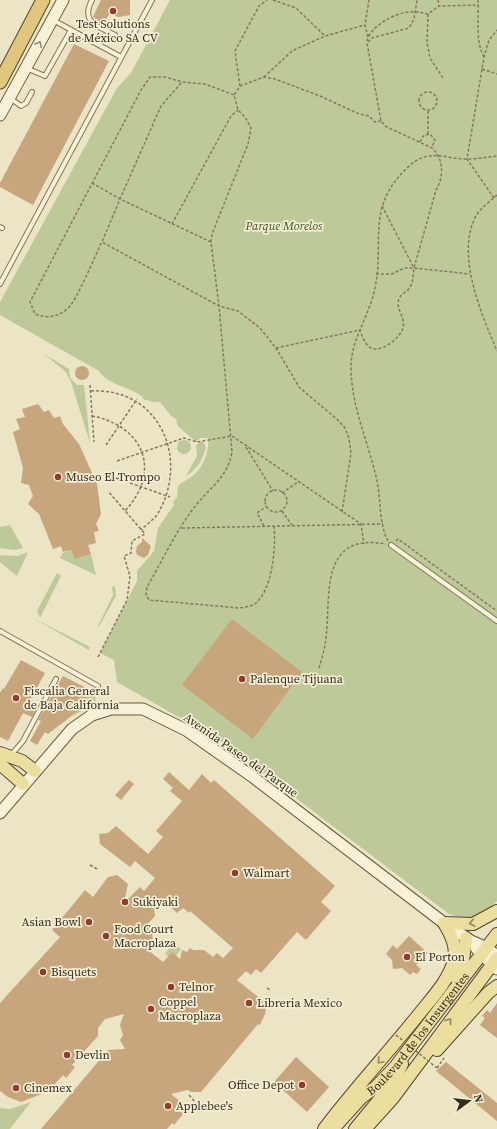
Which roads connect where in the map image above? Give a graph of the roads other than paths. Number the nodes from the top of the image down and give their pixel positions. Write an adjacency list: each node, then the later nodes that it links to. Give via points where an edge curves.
1 (43, 0): 10 (highway)
2 (63, 0): 5 (main road)
3 (92, 0): 7 (lane, via 87,10 89,19)
4 (152, 0): 8 (lane)
5 (53, 19): 6 (lane); 9 (main road, one-way to 5)
6 (71, 30): 8 (lane); 9 (lane, via 45,76)
7 (115, 35)
8 (121, 57): 14 (lane)
9 (26, 68): 12 (main road)
10 (0, 81)
11 (32, 92): 12 (lane, via 26,103 21,106)
12 (10, 98): 13 (main road)
13 (0, 115)
14 (0, 284)
15 (391, 545): 16 (lane)
16 (497, 621)
17 (0, 631): 19 (lane)
18 (56, 679): 20 (lane, via 15,753)
19 (98, 686)
20 (3, 758): 21 (main road, via 24,762); 22 (main road)
21 (35, 771): 22 (main road, Avenida Paseo del Parque); 25 (main road, Avenida Paseo del Parque, via 72,729 92,715 112,709 143,709 186,730)
22 (23, 784): 23 (main road, Avenida Paseo del Parque)
23 (0, 813)
24 (497, 911): 25 (main road, one-way to 25, via 473,924)
25 (444, 923): 27 (main road, Avenida Paseo del Parque); 34 (main road, one-way to 34, via 454,945 454,960 447,977 395,1045 358,1085)
26 (497, 934): 28 (main road, Boulevard de los Insurgentes)
27 (468, 940): 28 (main road, Avenida Paseo del Parque); 32 (main road, via 453,981 394,1060)
28 (484, 951): 29 (main road, Avenida Paseo del Parque); 31 (main road, Boulevard de los Insurgentes)
29 (496, 962): 33 (main road, Boulevard de los Insurgentes, one-way to 29)
30 (497, 986): 33 (main road)
31 (404, 1056): 32 (main road, Boulevard de los Insurgentes, via 376,1087); 37 (main road, via 393,1083)
32 (362, 1097): 35 (main road, Boulevard de los Insurgentes); 36 (main road)
33 (393, 1098): 38 (main road, Boulevard de los Insurgentes)
34 (324, 1129)
35 (333, 1129)
36 (343, 1129)
37 (355, 1129)
38 (365, 1129)

